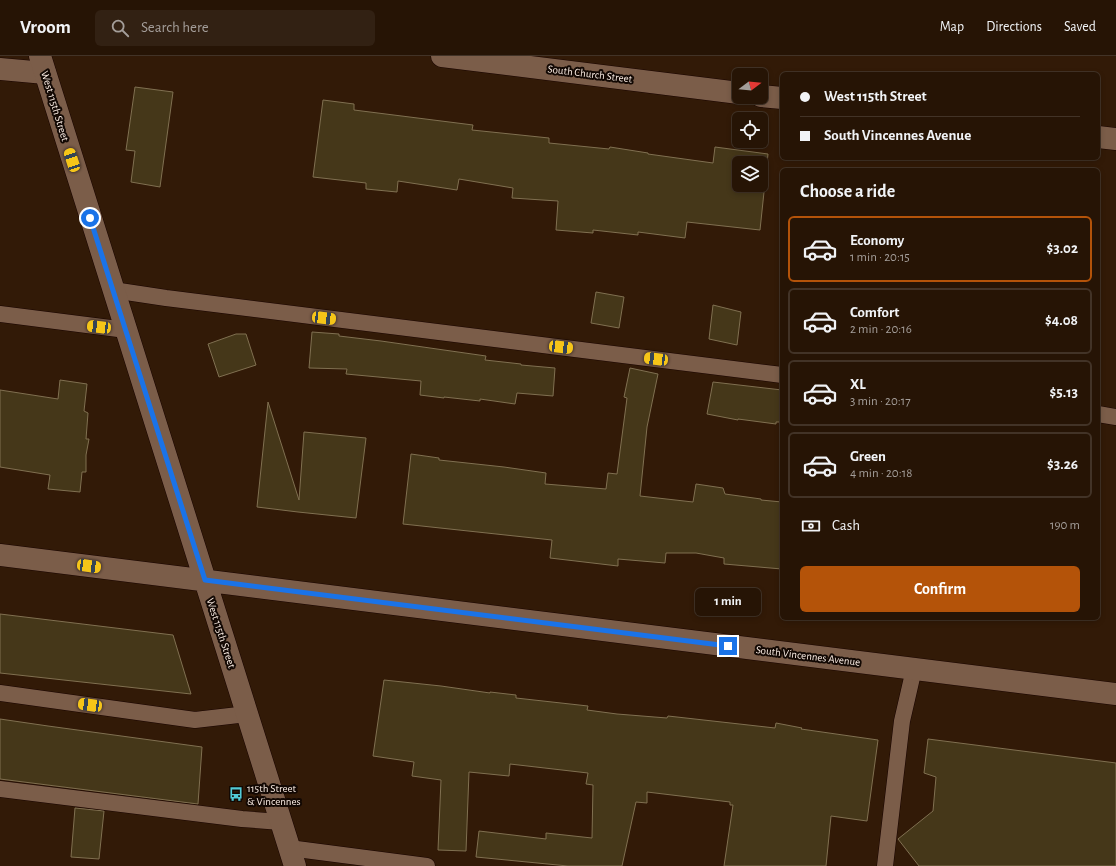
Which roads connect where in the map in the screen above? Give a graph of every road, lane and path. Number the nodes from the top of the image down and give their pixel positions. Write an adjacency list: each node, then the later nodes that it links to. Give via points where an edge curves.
1 (442, 56): 4 (street, South Church Street)
2 (42, 64): 3 (street); 9 (street, West 115th Street)
3 (0, 69)
4 (732, 92)
5 (768, 97): 6 (street)
6 (780, 98)
7 (1100, 137): 8 (street)
8 (1116, 139)
9 (113, 290): 11 (street, West 115th Street); 12 (lane)
10 (0, 314): 11 (lane)
11 (126, 330): 16 (street, West 115th Street)
12 (780, 375)
13 (1100, 414): 14 (lane)
14 (1116, 416)
15 (0, 555): 16 (street, South Vincennes Avenue)
16 (205, 580): 17 (street, South Vincennes Avenue); 20 (street, West 115th Street)
17 (914, 669): 19 (street, South Vincennes Avenue); 25 (lane, via 902,721)
18 (0, 692): 20 (lane, via 195,720)
19 (1116, 694)
20 (247, 714): 22 (street, West 115th Street)
21 (0, 789): 22 (lane)
22 (281, 822): 23 (street, West 115th Street)
23 (292, 857): 24 (lane)
24 (428, 866)
25 (884, 866)

